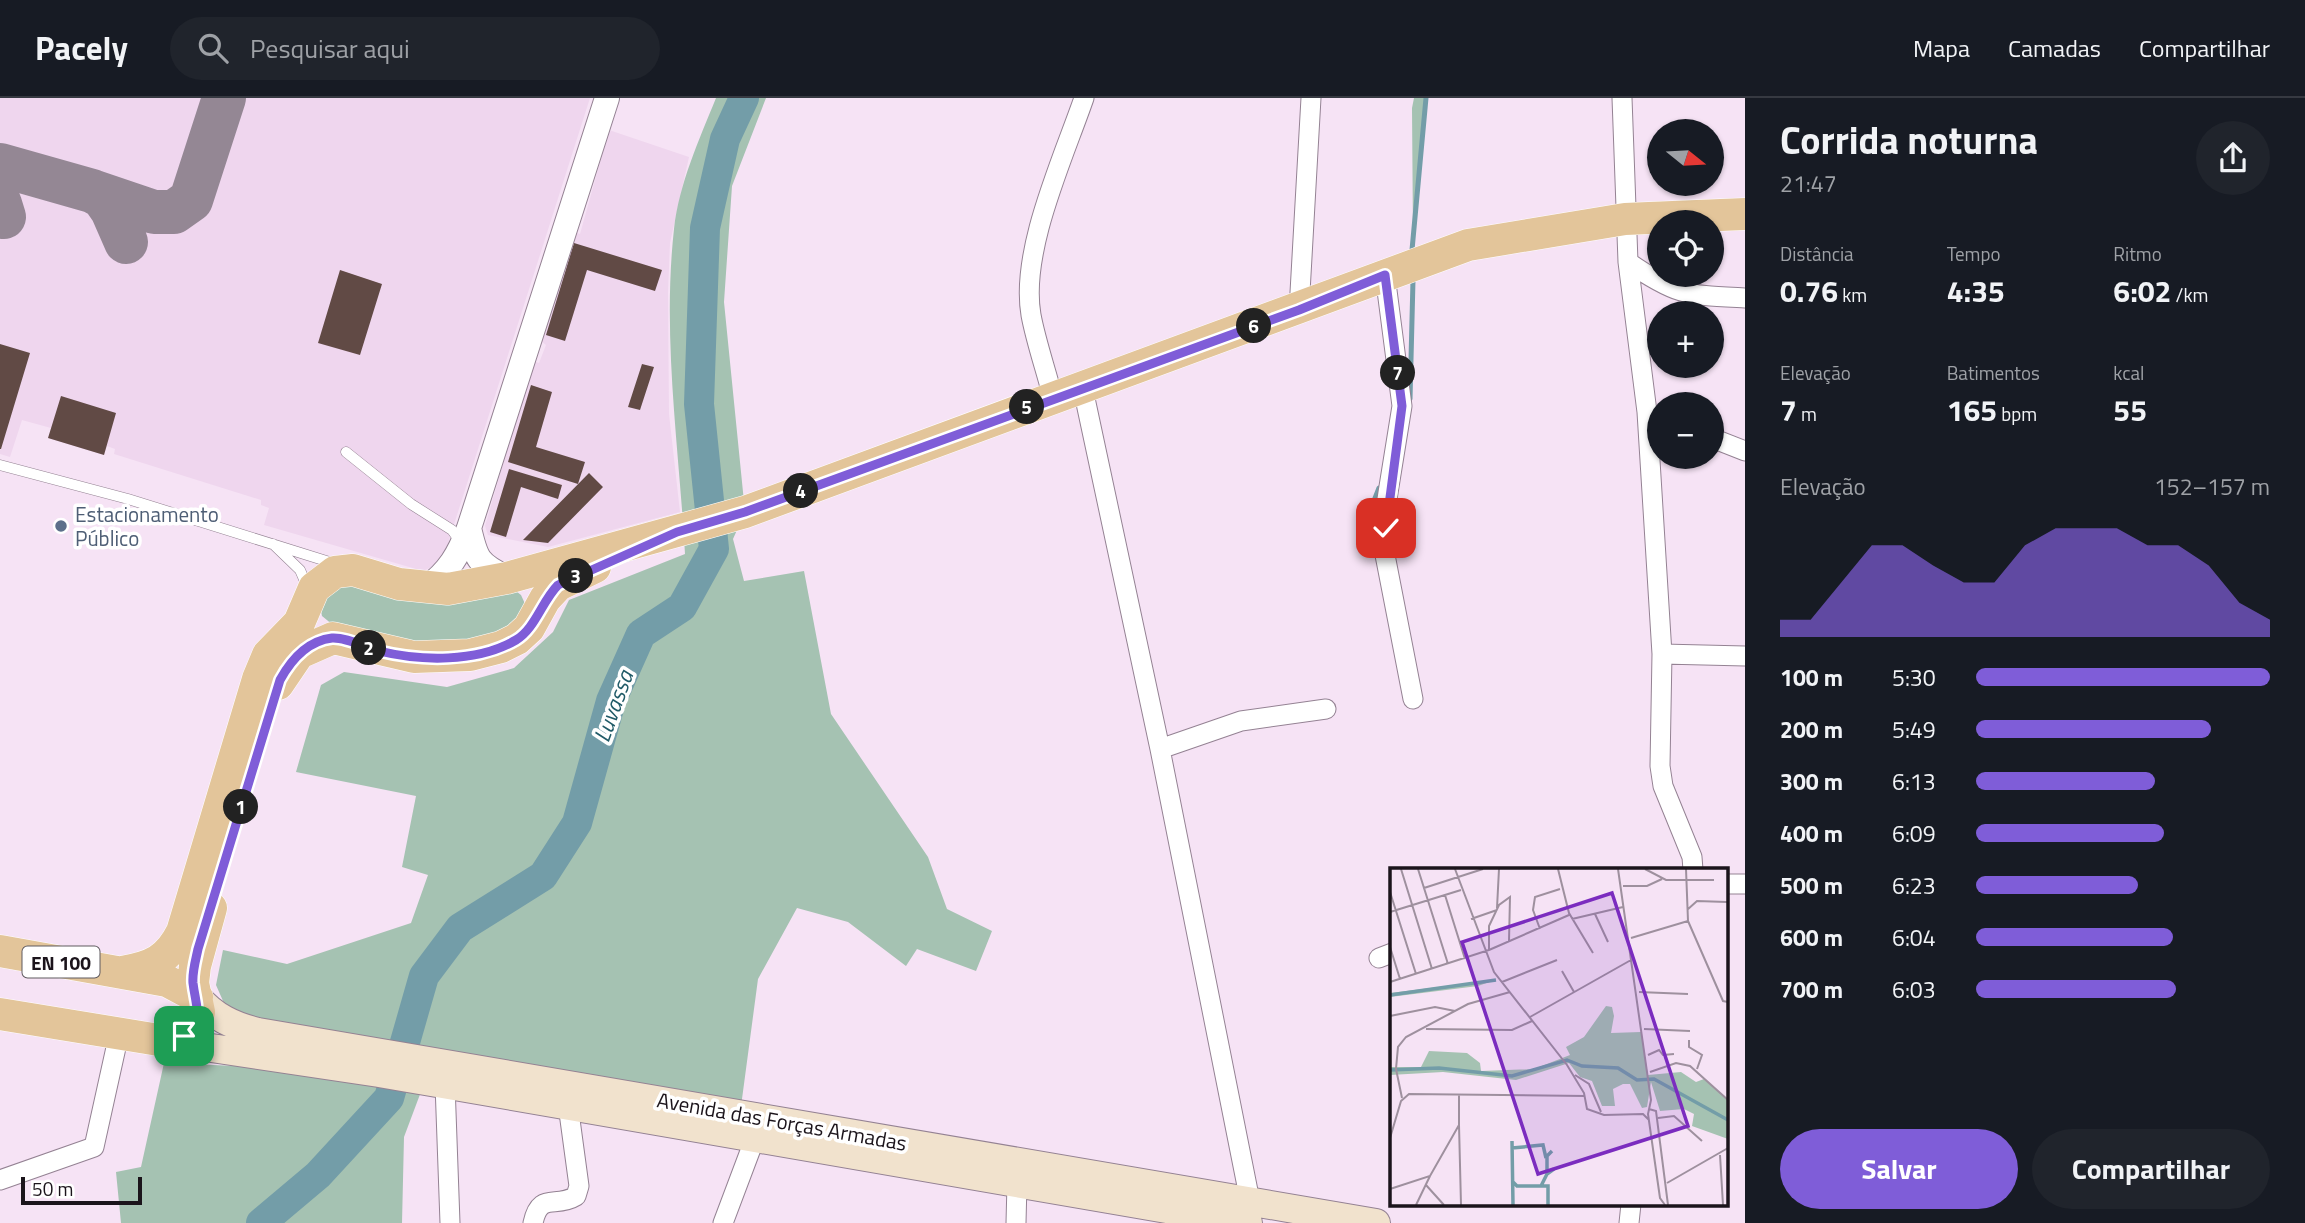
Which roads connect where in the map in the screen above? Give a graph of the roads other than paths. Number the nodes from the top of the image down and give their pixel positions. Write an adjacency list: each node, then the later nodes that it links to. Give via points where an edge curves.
1 (607, 98): 20 (street)
2 (1084, 98): 13 (street, via 1036,242 1029,278 1031,314)
3 (1311, 98): 10 (street)
4 (1622, 98): 6 (street)
5 (1745, 214): 6 (main road)
6 (1625, 219): 7 (street); 8 (main road, via 1468,245)
7 (1628, 262): 9 (street, via 1671,290); 12 (street)
8 (1385, 275): 10 (main road); 30 (street, via 1402,406 1387,499 1385,555)
9 (1745, 298)
10 (1299, 310): 11 (main road)
11 (1083, 389): 13 (main road); 32 (street)
12 (1649, 392)
13 (1053, 398): 19 (main road, via 745,512)
14 (1724, 443): 15 (street)
15 (1745, 451)
16 (346, 452): 20 (lane, via 411,504)
17 (0, 465): 21 (lane)
18 (1655, 469): 28 (street)
19 (677, 532): 23 (main road); 26 (main road, via 558,585)
20 (466, 536): 23 (street, via 475,556); 24 (street, via 453,563)
21 (270, 542): 22 (lane); 25 (lane, via 305,578)
22 (353, 570): 24 (main road); 25 (main road, EN 100, via 325,576)
23 (508, 578): 24 (main road, via 448,589); 26 (main road, via 531,596)
24 (426, 588)
25 (309, 601): 27 (main road, via 319,629); 35 (main road, EN 100, via 299,622 268,655 258,680 179,939 158,963)
26 (529, 628): 27 (main road, via 501,647 440,658 381,651)
27 (333, 638): 36 (main road, via 299,653 280,680 198,949 193,983)
28 (1662, 653): 29 (street); 33 (street, via 1660,766)
29 (1745, 656)
30 (1413, 699)
31 (1326, 709): 32 (street, via 1241,721)
32 (1160, 749): 46 (street)
33 (1693, 868)
34 (4, 955): 35 (main road, Avenida das Forças Armadas / EN 100)
35 (121, 972): 36 (main road, Avenida das Forças Armadas / EN 100, via 167,981)
36 (197, 997): 39 (main road, via 193,1026); 40 (main road, Avenida das Forças Armadas, via 234,1026)
37 (0, 1014): 38 (main road, Avenida das Forças Armadas)
38 (119, 1034): 39 (main road, Avenida das Forças Armadas); 44 (street, via 94,1147)
39 (171, 1042): 40 (main road, Avenida das Forças Armadas)
40 (381, 1063): 41 (main road, Avenida das Forças Armadas)
41 (433, 1075): 42 (main road, Avenida das Forças Armadas); 46 (main road, Avenida das Forças Armadas); 47 (street)
42 (568, 1105): 43 (main road, Avenida das Forças Armadas); 48 (street, via 579,1186 569,1200 543,1203)
43 (755, 1138): 45 (main road, Avenida das Forças Armadas); 49 (street)
44 (0, 1180)
45 (1017, 1183): 46 (main road, Avenida das Forças Armadas); 50 (street)
46 (1249, 1212): 51 (main road, Avenida das Forças Armadas)
47 (450, 1223)
48 (533, 1223)
49 (723, 1223)
50 (1016, 1223)
51 (1376, 1223)

